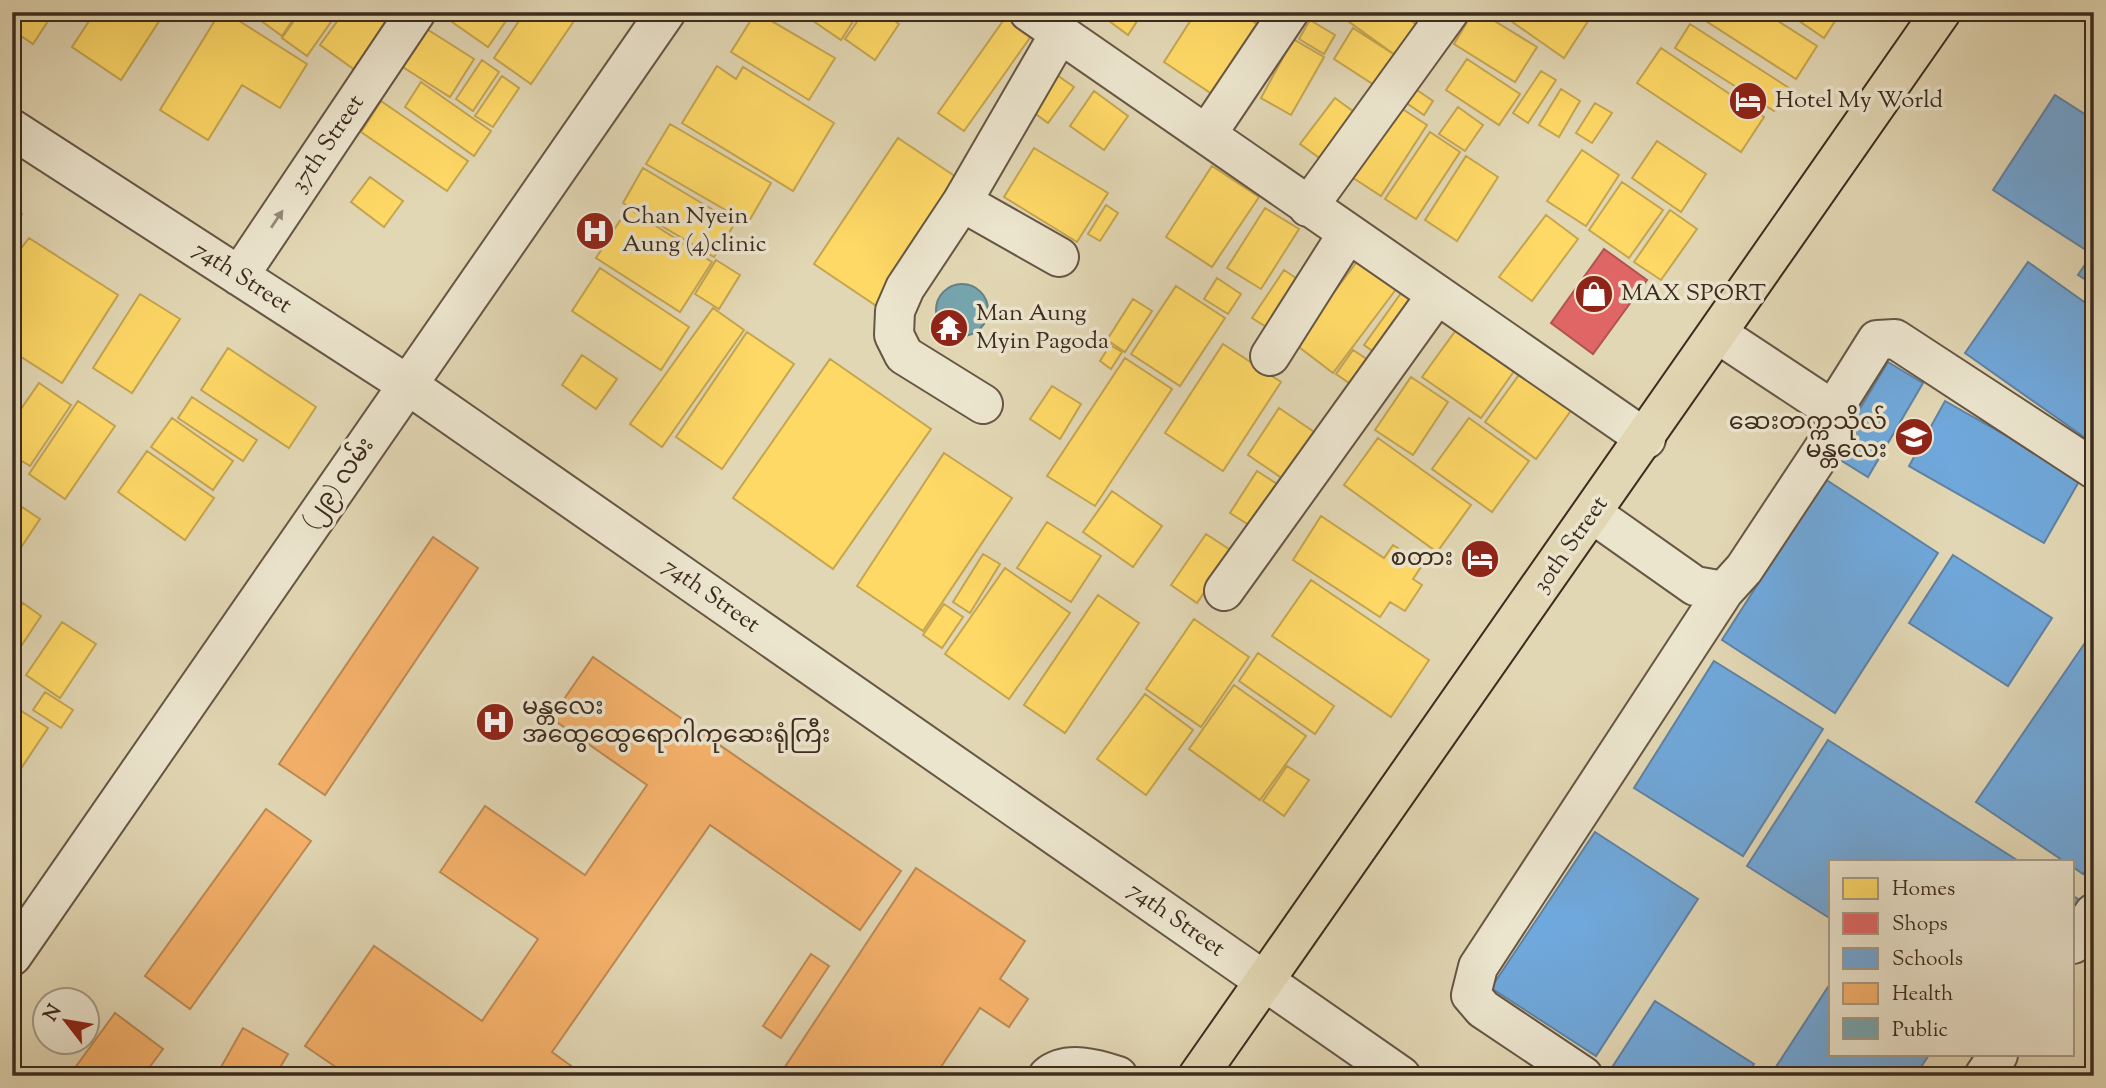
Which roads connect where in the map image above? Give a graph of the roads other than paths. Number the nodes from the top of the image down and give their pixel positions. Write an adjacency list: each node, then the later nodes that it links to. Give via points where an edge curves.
1 (416, 12): 13 (street, 37th Street, one-way to 1)
2 (666, 12): 17 (street, (၂၉) လမ်း)
3 (1289, 12): 8 (street)
4 (1449, 12): 10 (street)
5 (1941, 12): 15 (main road, 30th Street)
6 (1044, 23): 8 (street); 9 (street)
7 (12, 129): 13 (street, 74th Street)
8 (1207, 134): 10 (street)
9 (962, 202): 12 (street); 18 (street, via 905,288 895,311 894,335 904,355)
10 (1308, 207): 11 (street)
11 (1348, 233): 14 (street); 16 (street)
12 (1059, 257)
13 (239, 276): 17 (street, 74th Street)
14 (1436, 296): 20 (street); 23 (street)
15 (1718, 334): 19 (street); 20 (main road, 30th Street)
16 (1270, 356)
17 (408, 385): 27 (street, (၂၉) လမ်း); 28 (street, 74th Street)
18 (984, 404)
19 (1833, 410): 21 (street, via 1877,340 1895,339); 24 (street, via 1836,430 1744,569)
20 (1646, 439): 22 (main road, 30th Street)
21 (2094, 469)
22 (1593, 514): 24 (street, via 1695,586); 28 (main road, 30th Street)
23 (1224, 591)
24 (1724, 591): 34 (street, via 1478,967 1471,995 1483,1009)
25 (2094, 913): 26 (street)
26 (2074, 943)
27 (12, 956)
28 (1264, 982): 32 (main road, 30th Street); 33 (street, 74th Street)
29 (1997, 1056): 35 (street)
30 (1048, 1076): 31 (street, via 1086,1066)
31 (1118, 1076)
32 (1198, 1076)
33 (1401, 1076)
34 (1583, 1076)
35 (1984, 1076)

